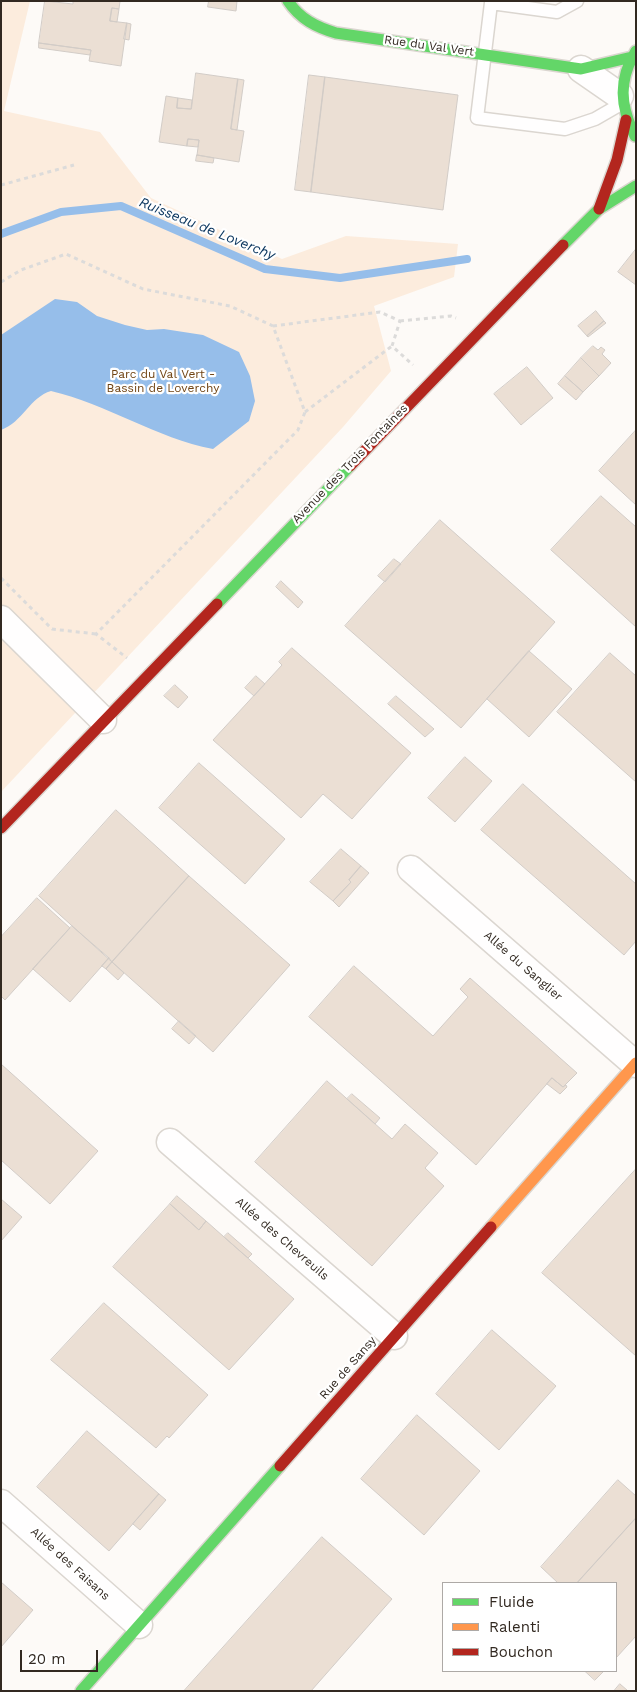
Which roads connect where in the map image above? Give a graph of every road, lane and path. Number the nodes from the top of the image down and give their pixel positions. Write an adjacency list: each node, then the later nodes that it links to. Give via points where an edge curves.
1 (288, 1): 5 (street, Rue du Val Vert, via 314,26)
2 (577, 1): 3 (lane, via 557,12)
3 (487, 2): 5 (lane)
4 (634, 54): 6 (street, Rue du Val Vert); 7 (street, Avenue des Trois Fontaines, via 623,76)
5 (484, 55): 6 (street, Rue du Val Vert); 7 (lane, via 476,118 565,129)
6 (581, 69): 7 (street, Rue du Val Vert)
7 (622, 107): 8 (street); 12 (street, Avenue des Trois Fontaines, via 617,160)
8 (636, 137)
9 (74, 165): 10 (path)
10 (1, 185)
11 (636, 186): 12 (street, Avenue des Trois Fontaines)
12 (600, 208): 16 (street, Avenue des Trois Fontaines)
13 (1, 282): 15 (path, via 20,270 66,254 143,289 230,306)
14 (400, 321): 15 (path, via 380,312); 16 (path, via 451,316); 17 (path)
15 (273, 326): 19 (path)
16 (481, 329): 18 (street, Avenue des Trois Fontaines)
17 (392, 346): 18 (path); 19 (path)
18 (430, 381): 23 (street, Avenue des Trois Fontaines)
19 (305, 412): 22 (path, via 298,430)
20 (1, 578): 22 (path, via 52,629)
21 (1, 619): 24 (street)
22 (96, 634): 23 (path)
23 (148, 674): 24 (street, Avenue des Trois Fontaines)
24 (103, 720): 25 (street, Avenue des Trois Fontaines)
25 (1, 828)
26 (411, 869): 27 (street, Allée du Sanglier)
27 (635, 1063): 29 (street, Rue de Sansy)
28 (170, 1142): 29 (street, Allée des Chevreuils)
29 (394, 1336): 31 (street, Rue de Sansy)
30 (1, 1503): 31 (street, Allée des Faisans)
31 (139, 1625): 32 (street, Rue de Sansy)
32 (81, 1691)

